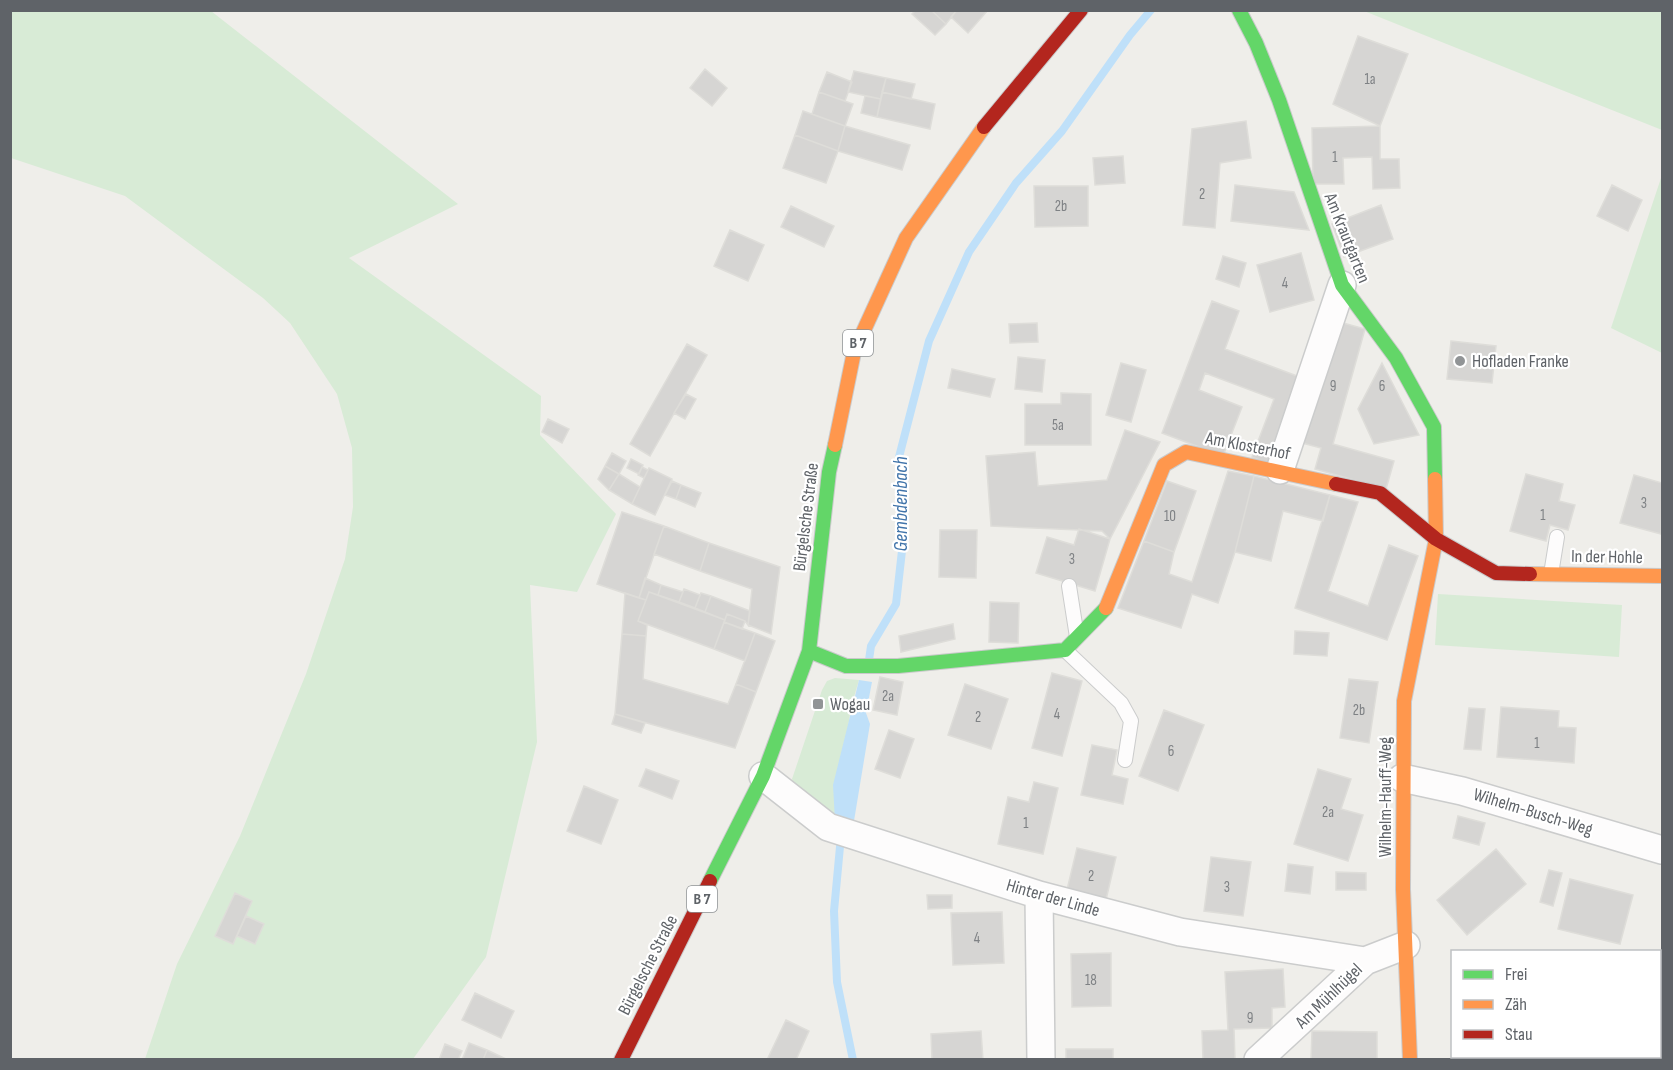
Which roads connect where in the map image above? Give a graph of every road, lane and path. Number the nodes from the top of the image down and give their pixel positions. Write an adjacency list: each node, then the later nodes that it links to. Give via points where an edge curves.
1 (1081, 10): 12 (street, Bürgelsche Straße / B 7, via 974,139 906,238 854,352 829,472)
2 (1239, 10): 3 (street, Am Krautgarten, via 1279,100)
3 (1342, 285): 4 (street); 6 (street, Am Krautgarten, via 1396,358 1434,427)
4 (1280, 470): 6 (street, Am Klosterhof, via 1380,493); 10 (street, Am Klosterhof, via 1186,452 1164,465 1104,613)
5 (1557, 537): 7 (lane, In der Hohle)
6 (1436, 538): 7 (street, In der Hohle, via 1496,573); 15 (street, Wilhelm-Hauff-Weg, via 1404,701)
7 (1551, 574): 8 (street, In der Hohle)
8 (1662, 576)
9 (1069, 586): 10 (lane)
10 (1077, 639): 11 (street, Am Klosterhof)
11 (1065, 650): 12 (street, via 898,666 846,666); 13 (lane, via 1121,703 1131,721)
12 (809, 651): 14 (street, Bürgelsche Straße / B 7)
13 (1125, 760)
14 (763, 776): 17 (street, Hinter der Linde, via 841,831); 20 (street, Bürgelsche Straße / B 7)
15 (1402, 778): 16 (street, Wilhelm-Busch-Weg, via 1462,791); 18 (street, Wilhelm-Hauff-Weg)
16 (1662, 850)
17 (1039, 895): 19 (street, Hinter der Linde, via 1180,932); 21 (street)
18 (1406, 945): 19 (street, Am Mühlhügel); 23 (street, Wilhelm-Hauff-Weg)
19 (1365, 961): 22 (street, Am Mühlhügel)
20 (621, 1059)
21 (1041, 1059)
22 (1258, 1059)
23 (1410, 1059)

